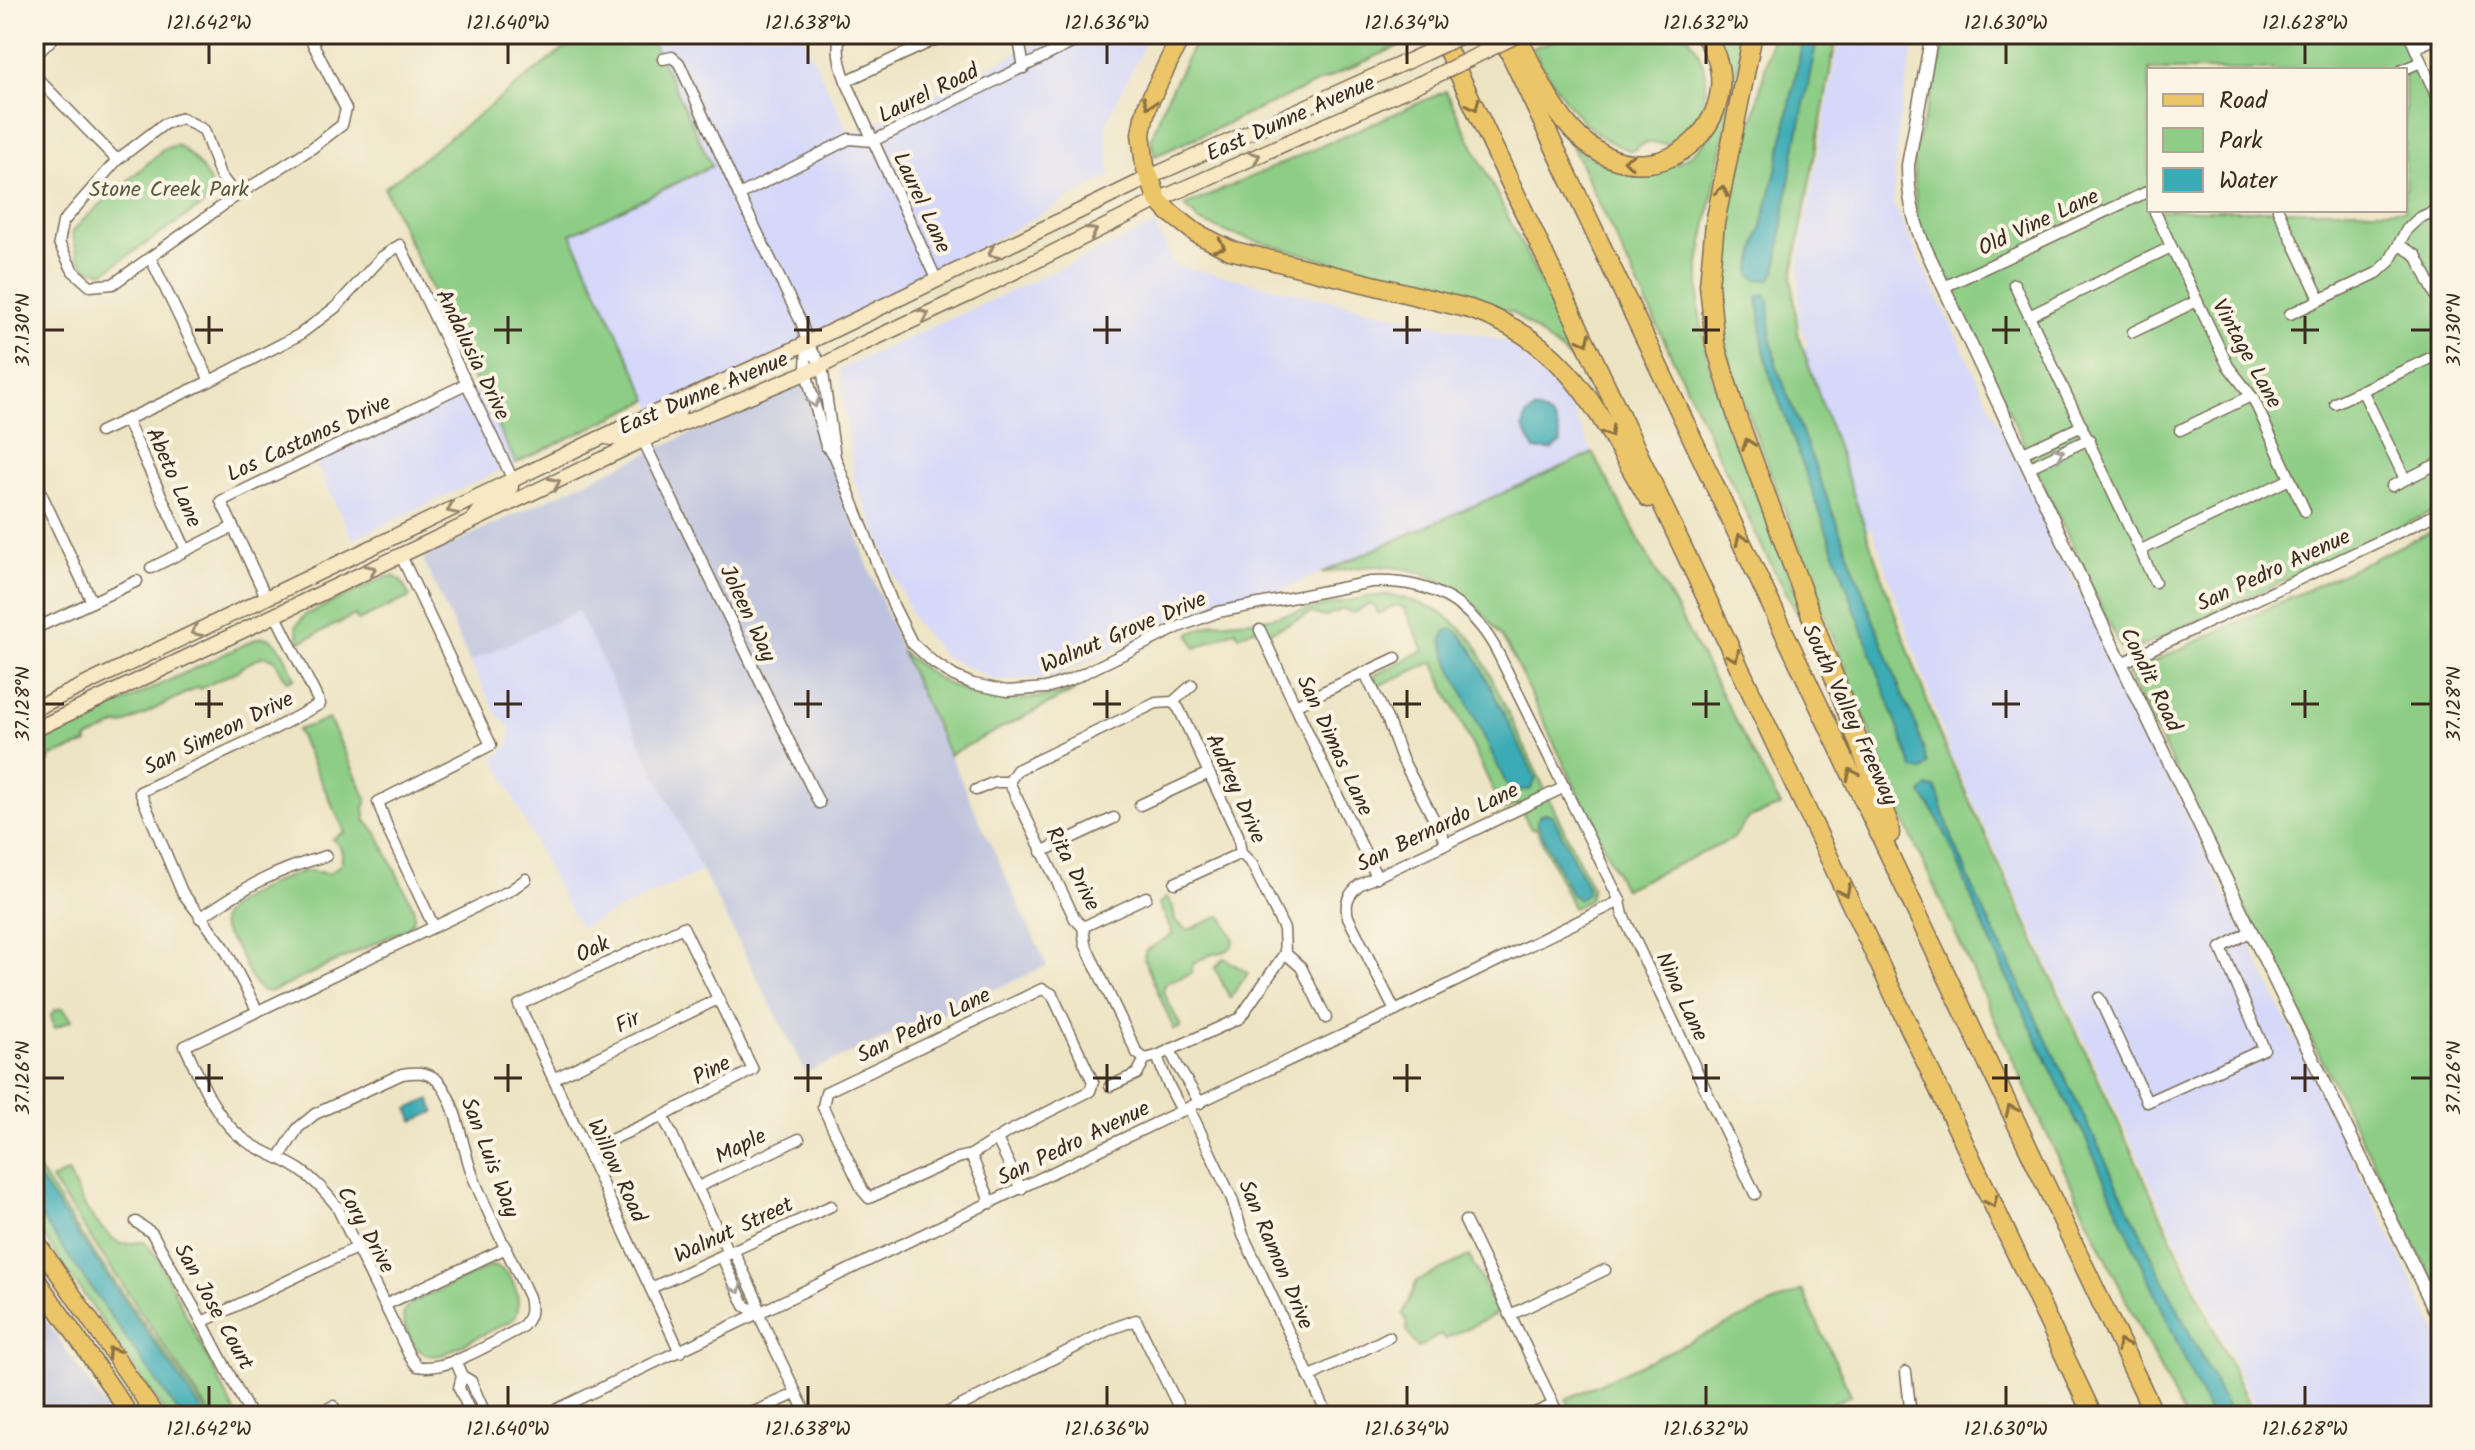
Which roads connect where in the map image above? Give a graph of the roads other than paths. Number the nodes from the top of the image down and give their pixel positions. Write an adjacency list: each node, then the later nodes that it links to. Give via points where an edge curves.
1 (57, 34): 18 (street)
2 (308, 34): 31 (street, via 346,109 342,125)
3 (840, 34): 24 (street, Laurel Lane)
4 (947, 34): 24 (street)
5 (1018, 34): 21 (street)
6 (1090, 34): 21 (street, Laurel Road)
7 (1182, 34): 28 (highway, one-way to 28, via 1144,118 1142,150)
8 (1440, 34): 85 (highway, one-way to 85)
9 (1466, 34): 28 (main road, East Dunne Avenue, bridge)
10 (1501, 34): 110 (highway, South Valley Freeway, one-way to 10)
11 (1518, 34): 12 (highway, one-way to 11, via 1719,72 1709,121 1682,152 1639,163 1605,156 1570,127); 32 (main road, East Dunne Avenue, one-way to 11, bridge)
12 (1703, 34)
13 (1753, 34): 110 (highway, one-way to 13, via 1889,824 1737,417 1711,325 1712,242)
14 (1932, 34): 41 (street, Condit Road, via 1908,187 1913,219)
15 (2409, 34): 17 (street)
16 (2441, 36): 17 (street)
17 (2415, 48): 20 (street)
18 (34, 57)
19 (663, 59): 29 (street, Walnut Grove Drive, via 672,57 679,63)
20 (2421, 62): 22 (street); 25 (street)
21 (1024, 68): 26 (street, Laurel Road)
22 (2407, 68)
23 (34, 75): 27 (street)
24 (846, 81): 26 (street, Laurel Lane)
25 (2441, 107)
26 (873, 141): 29 (street, Laurel Road, via 849,139); 39 (street, Laurel Lane)
27 (117, 160): 31 (street, via 164,124 182,118 204,130 220,175); 38 (street, via 63,222 59,243 73,271 90,286 113,284)
28 (1150, 177): 32 (highway); 39 (main road, East Dunne Avenue, one-way to 39)
29 (739, 195): 48 (street, Walnut Grove Drive)
30 (2147, 195): 41 (street, Old Vine Lane)
31 (236, 196): 38 (street)
32 (1158, 200): 50 (main road, East Dunne Avenue, one-way to 32); 85 (highway, one-way to 85, via 1180,223 1230,250 1470,309 1529,336 1584,391)
33 (2441, 208): 36 (street, via 2413,223)
34 (2155, 212): 37 (street, Vintage Lane)
35 (2279, 212): 42 (street)
36 (2399, 245): 42 (street, via 2377,273); 44 (street, via 2416,255)
37 (2171, 247): 43 (street, Vintage Lane); 46 (street)
38 (151, 259): 52 (street)
39 (937, 281): 48 (main road, East Dunne Avenue)
40 (2014, 284): 46 (street)
41 (1944, 287): 65 (street, Condit Road)
42 (2320, 299): 45 (street)
43 (2197, 301): 47 (street); 56 (street, Vintage Lane, via 2228,366)
44 (2441, 306)
45 (2290, 314)
46 (2029, 316): 59 (street)
47 (2133, 332)
48 (807, 343): 50 (street, Walnut Grove Drive); 51 (street, Walnut Grove Drive); 55 (main road, East Dunne Avenue)
49 (2441, 353): 54 (street)
50 (822, 366): 51 (main road, East Dunne Avenue); 66 (street, Walnut Grove Drive)
51 (806, 372): 64 (main road, East Dunne Avenue); 66 (street, Walnut Grove Drive, one-way to 66, via 826,446)
52 (210, 381): 53 (street, Andalusia Drive, via 299,335 400,245); 58 (street)
53 (466, 384): 72 (street, Andalusia Drive); 77 (street, Los Castanos Drive, via 221,501)
54 (2362, 390): 57 (street); 71 (street)
55 (702, 391): 62 (main road, East Dunne Avenue); 64 (main road, via 693,405 652,424)
56 (2251, 396): 60 (street); 70 (street, Vintage Lane)
57 (2335, 403)
58 (127, 421): 61 (street); 78 (street, Abeto Lane)
59 (2082, 426): 63 (street); 65 (street)
60 (2180, 430)
61 (100, 432)
62 (604, 436): 64 (main road); 72 (main road, East Dunne Avenue)
63 (2089, 439): 68 (street, one-way to 63); 79 (street)
64 (643, 440): 76 (main road, East Dunne Avenue, one-way to 64); 103 (street, Joleen Way)
65 (2023, 453): 68 (street, Condit Road)
66 (835, 457): 101 (street, Walnut Grove Drive, via 912,643 954,676 1007,691 1046,688 1218,612 1371,582 1413,584 1452,599 1481,625)
67 (2441, 462): 71 (street)
68 (2030, 467): 92 (street, Condit Road)
69 (34, 478): 87 (street)
70 (2290, 479): 74 (street, Vintage Lane); 79 (street)
71 (2405, 479): 73 (street)
72 (513, 480): 76 (main road, via 507,492 481,507); 81 (main road, East Dunne Avenue, one-way to 81)
73 (2392, 486)
74 (2305, 511)
75 (2441, 512): 92 (street, San Pedro Avenue)
76 (475, 521): 80 (main road, East Dunne Avenue)
77 (233, 527): 78 (street); 86 (street, Los Castanos Drive)
78 (186, 550): 82 (street)
79 (2141, 550): 84 (street)
80 (401, 556): 88 (main road, East Dunne Avenue, one-way to 80); 117 (street, via 491,745 378,802)
81 (352, 557): 86 (main road, East Dunne Avenue); 88 (main road, via 340,575 277,605)
82 (151, 568)
83 (137, 581): 87 (street)
84 (2155, 582)
85 (1701, 585): 188 (highway, one-way to 188)
86 (266, 597): 97 (main road, East Dunne Avenue, one-way to 97)
87 (92, 602): 89 (street)
88 (276, 616): 98 (main road, East Dunne Avenue); 116 (street, San Simeon Drive, via 320,704 140,792 182,892)
89 (34, 629)
90 (1260, 630): 96 (street, San Dimas Lane)
91 (1396, 658): 93 (street)
92 (2122, 663): 120 (street, Condit Road)
93 (1365, 673): 96 (street); 106 (street)
94 (1192, 685): 95 (street)
95 (1173, 702): 99 (street, Audrey Drive); 100 (street, via 1156,703 1017,770)
96 (1295, 705): 111 (street, San Dimas Lane)
97 (34, 709)
98 (34, 730)
99 (1209, 773): 104 (street); 108 (street, Audrey Drive)
100 (1009, 782): 102 (street); 107 (street, Rita Drive)
101 (1565, 787): 106 (street, San Bernardo Lane); 115 (street, Walnut Grove Drive)
102 (976, 790)
103 (819, 803)
104 (1140, 805)
105 (1114, 818): 107 (street)
106 (1447, 844): 111 (street, San Bernardo Lane)
107 (1041, 852): 119 (street, Rita Drive)
108 (1241, 853): 113 (street); 121 (street, Audrey Drive, via 1252,864 1284,929)
109 (326, 856): 116 (street, via 248,885)
110 (1894, 861): 189 (highway, South Valley Freeway, one-way to 110)
111 (1377, 877): 126 (street, San Bernardo Lane, via 1359,885 1346,907)
112 (526, 879): 117 (street, Cory Drive)
113 (1175, 883)
114 (1146, 897): 119 (street)
115 (1620, 901): 126 (street, San Pedro Avenue); 145 (street, Nina Lane)
116 (200, 918): 125 (street, San Simeon Drive, via 235,964)
117 (434, 927): 125 (street, Cory Drive)
118 (683, 927): 123 (street, Pine); 124 (street, Oak)
119 (1083, 927): 130 (street, Rita Drive, via 1085,944 1137,1053)
120 (2251, 931): 122 (street, via 2221,948 2264,1049 2147,1102); 161 (street, Condit Road)
121 (1285, 953): 127 (street, Audrey Drive, via 1301,967); 128 (street, via 1240,1018)
122 (2099, 998)
123 (718, 999): 132 (street, Fir); 137 (street, Pine, via 753,1070)
124 (519, 1005): 132 (street, Willow Road)
125 (257, 1010): 142 (street, Cory Drive, via 185,1046 212,1103 235,1133)
126 (1395, 1011): 135 (street, San Pedro Avenue)
127 (1326, 1018)
128 (1170, 1049): 129 (street); 131 (street)
129 (1157, 1056): 130 (street); 133 (street, San Ramon Drive)
130 (1145, 1059): 134 (street, via 1137,1074)
131 (1184, 1074): 133 (street, via 1173,1073); 135 (street)
132 (553, 1079): 140 (street, Willow Road)
133 (1167, 1082): 136 (street, San Ramon Drive)
134 (1110, 1086)
135 (1200, 1103): 136 (street, San Pedro Avenue)
136 (1186, 1110): 144 (street, San Pedro Avenue); 167 (street, San Ramon Drive, via 1232,1199 1243,1235)
137 (663, 1116): 140 (street, Pine); 143 (street)
138 (799, 1139): 143 (street, Maple)
139 (997, 1139): 141 (street, San Pedro Lane); 141 (street, San Pedro Lane, via 1090,1091 1093,1082 1052,994 1042,989 826,1092 823,1107 869,1198); 144 (street)
140 (587, 1151): 156 (street, Willow Road)
141 (971, 1155): 146 (street)
142 (279, 1158): 151 (street, Cory Drive, via 318,1184); 152 (street, San Luis Way, via 298,1128 315,1114 402,1074 427,1074 443,1089 474,1180)
143 (698, 1187): 153 (street)
144 (1021, 1189): 146 (street, San Pedro Avenue)
145 (1755, 1194)
146 (991, 1203): 158 (street, San Pedro Avenue)
147 (831, 1206): 153 (street, Walnut Street)
148 (1465, 1221): 159 (street)
149 (136, 1222): 160 (street, San Jose Court, via 152,1233)
150 (34, 1238): 173 (main road, one-way to 150)
151 (358, 1247): 157 (street, Cory Drive); 160 (street)
152 (506, 1248): 157 (street, San Luis Way); 164 (street, San Luis Way, via 529,1297 529,1321)
153 (728, 1254): 156 (street, Walnut Street); 158 (street, via 757,1300)
154 (1605, 1270): 159 (street)
155 (34, 1275): 172 (main road)
156 (651, 1288): 163 (street, Willow Road)
157 (385, 1305): 164 (street, Cory Drive, via 417,1366 435,1368)
158 (758, 1313): 163 (street, San Pedro Avenue); 168 (street)
159 (1510, 1315): 169 (street)
160 (202, 1322): 174 (street, San Jose Court)
161 (2441, 1323)
162 (1389, 1337): 167 (street)
163 (680, 1352): 170 (street, San Pedro Avenue)
164 (455, 1360): 166 (street)
165 (1906, 1372): 187 (street)
166 (462, 1376): 177 (street, via 459,1388); 178 (street, via 471,1381)
167 (1309, 1377): 184 (street, San Ramon Drive)
168 (795, 1394): 180 (street); 181 (street)
169 (1553, 1405): 185 (street); 186 (street)
170 (564, 1412): 179 (street, San Pedro Avenue)
171 (958, 1412): 182 (street); 183 (street, via 1136,1320)
172 (131, 1416)
173 (156, 1416)
174 (251, 1416)
175 (313, 1416): 176 (street, via 333,1406)
176 (338, 1416)
177 (472, 1416)
178 (486, 1416)
179 (543, 1416)
180 (745, 1416)
181 (807, 1416)
182 (941, 1416)
183 (1183, 1416)
184 (1328, 1416)
185 (1528, 1416)
186 (1559, 1416)
187 (1911, 1416)
188 (2093, 1416)
189 (2155, 1416)

